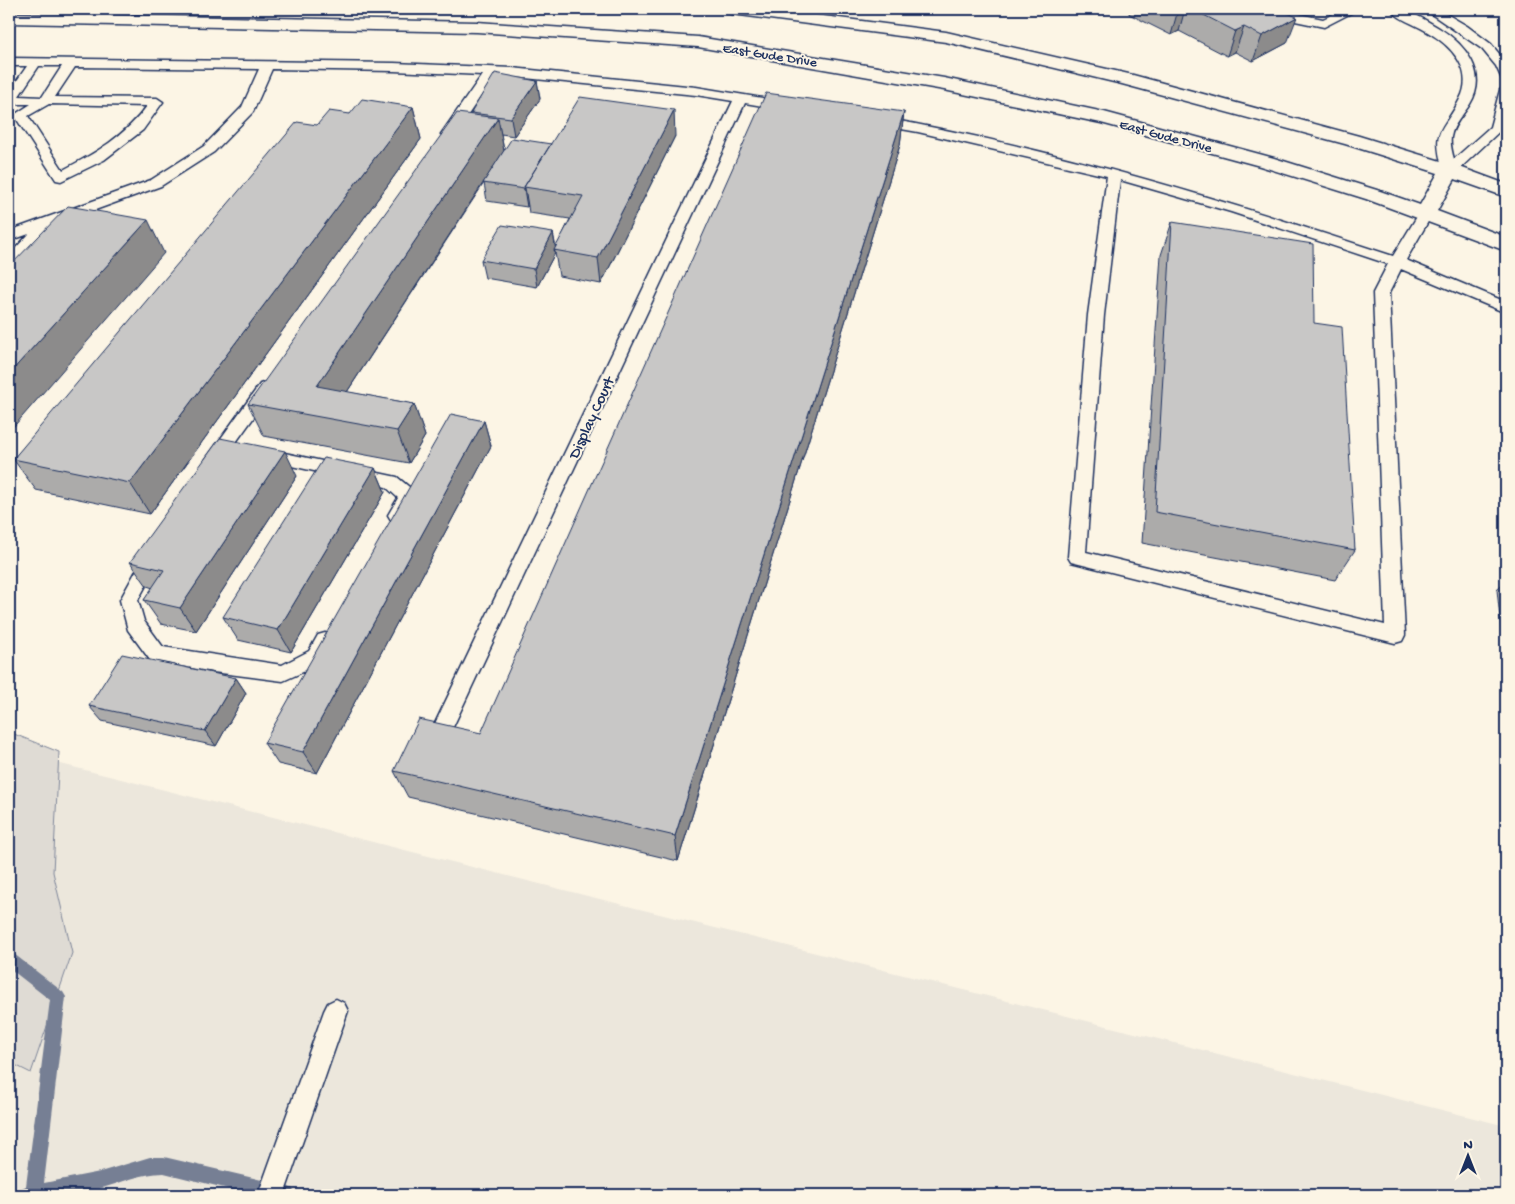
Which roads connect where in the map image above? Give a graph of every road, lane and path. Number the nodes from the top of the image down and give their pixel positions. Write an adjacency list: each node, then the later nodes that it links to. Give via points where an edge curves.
1 (732, 9): 20 (main road, via 946,37 1204,99)
2 (1265, 9): 3 (lane, via 1275,14 1324,23)
3 (1353, 9)
4 (1396, 9): 20 (lane, via 1442,35 1470,66 1473,81 1468,98 1445,133 1444,147)
5 (1430, 9): 12 (lane, via 1491,50 1505,68)
6 (9, 18): 23 (main road, East Gude Drive, via 478,27 698,42 944,84 1104,118 1267,162)
7 (9, 62): 8 (lane)
8 (36, 62): 9 (lane); 15 (lane)
9 (71, 63): 10 (lane); 16 (lane)
10 (267, 66): 11 (lane); 24 (lane, via 248,109 209,149 156,183)
11 (491, 71): 14 (lane); 19 (lane)
12 (1506, 76)
13 (1506, 90): 20 (lane, via 1496,128)
14 (741, 98): 17 (lane); 36 (lane, Display Court)
15 (9, 100): 16 (lane)
16 (46, 101): 16 (lane, via 56,101 157,102 138,127 99,157 60,177 21,115)
17 (800, 108)
18 (869, 120): 21 (lane, via 918,128)
19 (438, 149)
20 (1450, 170): 22 (main road); 23 (main road)
21 (1114, 174): 27 (lane, via 1236,209); 27 (lane, via 1096,315 1077,557 1395,635 1381,293)
22 (1506, 191)
23 (1426, 213): 26 (main road, East Gude Drive); 27 (lane)
24 (51, 219): 25 (lane); 28 (lane)
25 (9, 236)
26 (1506, 244)
27 (1397, 262): 29 (lane)
28 (9, 264)
29 (1506, 308)
30 (277, 374): 31 (lane)
31 (225, 446): 32 (lane); 33 (lane, via 391,482 408,496)
32 (203, 476)
33 (388, 530)
34 (162, 539): 35 (lane, via 129,600 135,624 157,654 283,673 316,657)
35 (335, 623)
36 (439, 736)
37 (336, 1011): 38 (lane)
38 (271, 1195)

